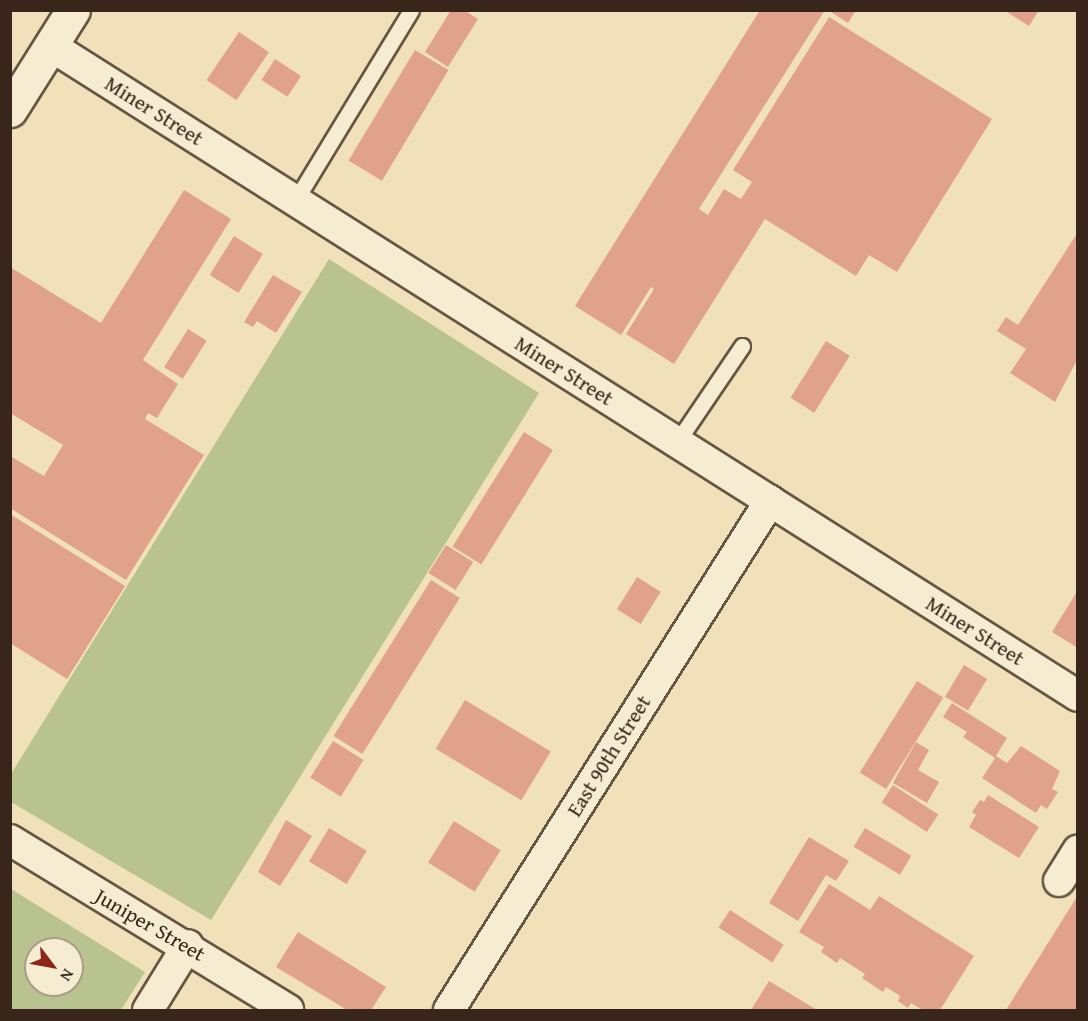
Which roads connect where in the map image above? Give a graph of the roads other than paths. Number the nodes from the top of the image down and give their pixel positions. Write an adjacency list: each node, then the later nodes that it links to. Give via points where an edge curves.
1 (73, 10): 3 (street)
2 (411, 10): 5 (lane)
3 (51, 46): 4 (street); 5 (street, Miner Street)
4 (10, 110)
5 (295, 201): 7 (street, Miner Street)
6 (742, 346): 7 (lane)
7 (677, 442): 8 (street, Miner Street)
8 (770, 501): 9 (street, Miner Street); 16 (street, East 90th Street)
9 (1077, 696)
10 (10, 840): 13 (street, Juniper Street)
11 (1077, 851): 12 (street)
12 (1059, 881)
13 (188, 945): 14 (street); 15 (street, Juniper Street)
14 (148, 1011)
15 (288, 1011)
16 (449, 1011)

